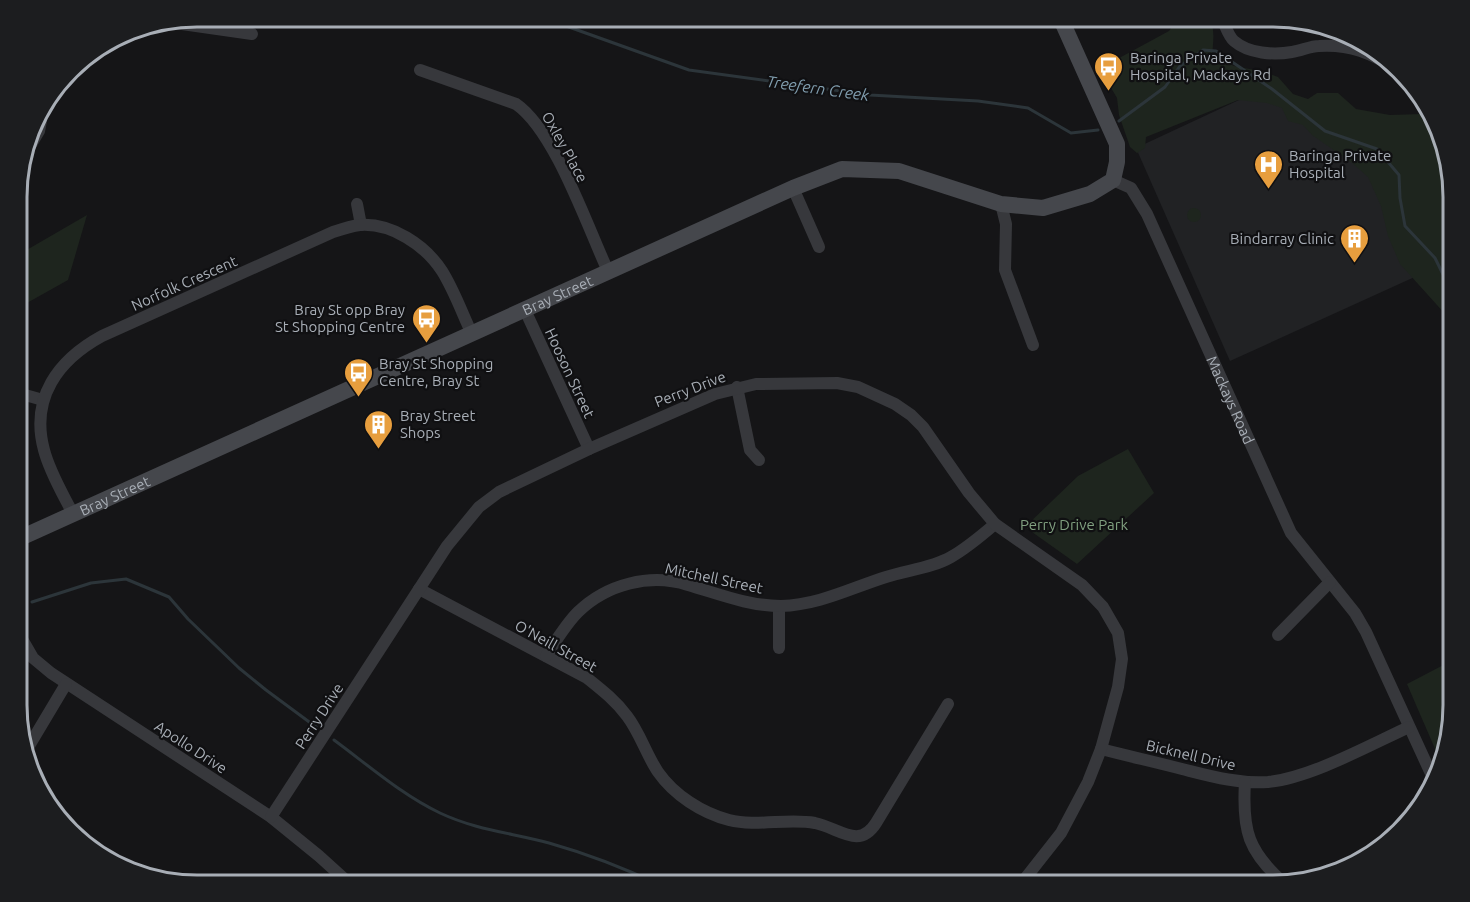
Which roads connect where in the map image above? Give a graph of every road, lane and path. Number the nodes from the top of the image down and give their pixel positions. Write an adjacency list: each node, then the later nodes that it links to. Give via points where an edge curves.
1 (203, 27): 4 (street)
2 (1065, 27): 7 (street, via 1117,144)
3 (1227, 27): 5 (street, via 1234,41 1261,54 1318,45)
4 (252, 34)
5 (1359, 51)
6 (420, 70): 13 (street, Oxley Place, via 526,110 566,177)
7 (1113, 180): 10 (street, Bray Street, via 1090,194 1043,207); 25 (street, Mackays Road, via 1131,188 1142,206 1289,530)
8 (793, 188): 10 (street, Bray Street, via 842,169 899,171); 12 (street); 13 (street, Bray Street)
9 (357, 204): 11 (street)
10 (1001, 204): 16 (street, via 1006,224 1005,270)
11 (361, 225): 15 (street, Norfolk Crescent, via 405,237 432,258); 19 (street, Norfolk Crescent, via 333,232 87,344 62,366)
12 (819, 247)
13 (608, 271): 14 (street, Bray Street)
14 (525, 310): 15 (street, Bray Street); 20 (street, Hooson Street)
15 (472, 334): 22 (street, Bray Street)
16 (1033, 345)
17 (737, 387): 20 (street, Perry Drive, via 692,402); 21 (street, via 750,450); 23 (street, Perry Drive, via 778,382 837,383 858,387 895,404 923,427)
18 (27, 396): 19 (street)
19 (43, 400): 22 (street, Norfolk Crescent, via 40,433 44,451)
20 (589, 449): 26 (street, Perry Drive, via 521,480 479,507)
21 (759, 460)
22 (73, 514): 24 (street, Bray Street)
23 (996, 525): 27 (street, Mitchell Street, via 966,548 935,564 884,577 817,602); 36 (street, Perry Drive, via 1082,585 1103,607 1118,633 1122,660)
24 (27, 535)
25 (1330, 582): 28 (street); 34 (street, Mackays Road, via 1366,632)
26 (419, 589): 31 (street, O'Neill Street); 39 (street, Perry Drive)
27 (779, 606): 30 (street); 31 (street, Mitchell Street, via 740,601 669,580 649,580 594,599 566,626)
28 (1278, 635)
29 (27, 648): 32 (street, Apollo Drive, via 33,658)
30 (779, 648)
31 (546, 656): 33 (street, O'Neill Street, via 587,678 617,704 658,772 681,796 696,805 729,820 814,823 855,837 872,829)
32 (66, 684): 35 (street); 39 (street, Apollo Drive)
33 (948, 704)
34 (1409, 727): 37 (street, Mackays Road); 38 (street, Bicknell Drive, via 1305,773 1269,782)
35 (31, 742)
36 (1101, 749): 38 (street, Bicknell Drive); 41 (street, Perry Drive, via 1061,833)
37 (1429, 772)
38 (1245, 782): 42 (street, via 1245,824 1259,858)
39 (271, 817): 40 (street, Apollo Drive)
40 (340, 875)
41 (1028, 875)
42 (1276, 875)

